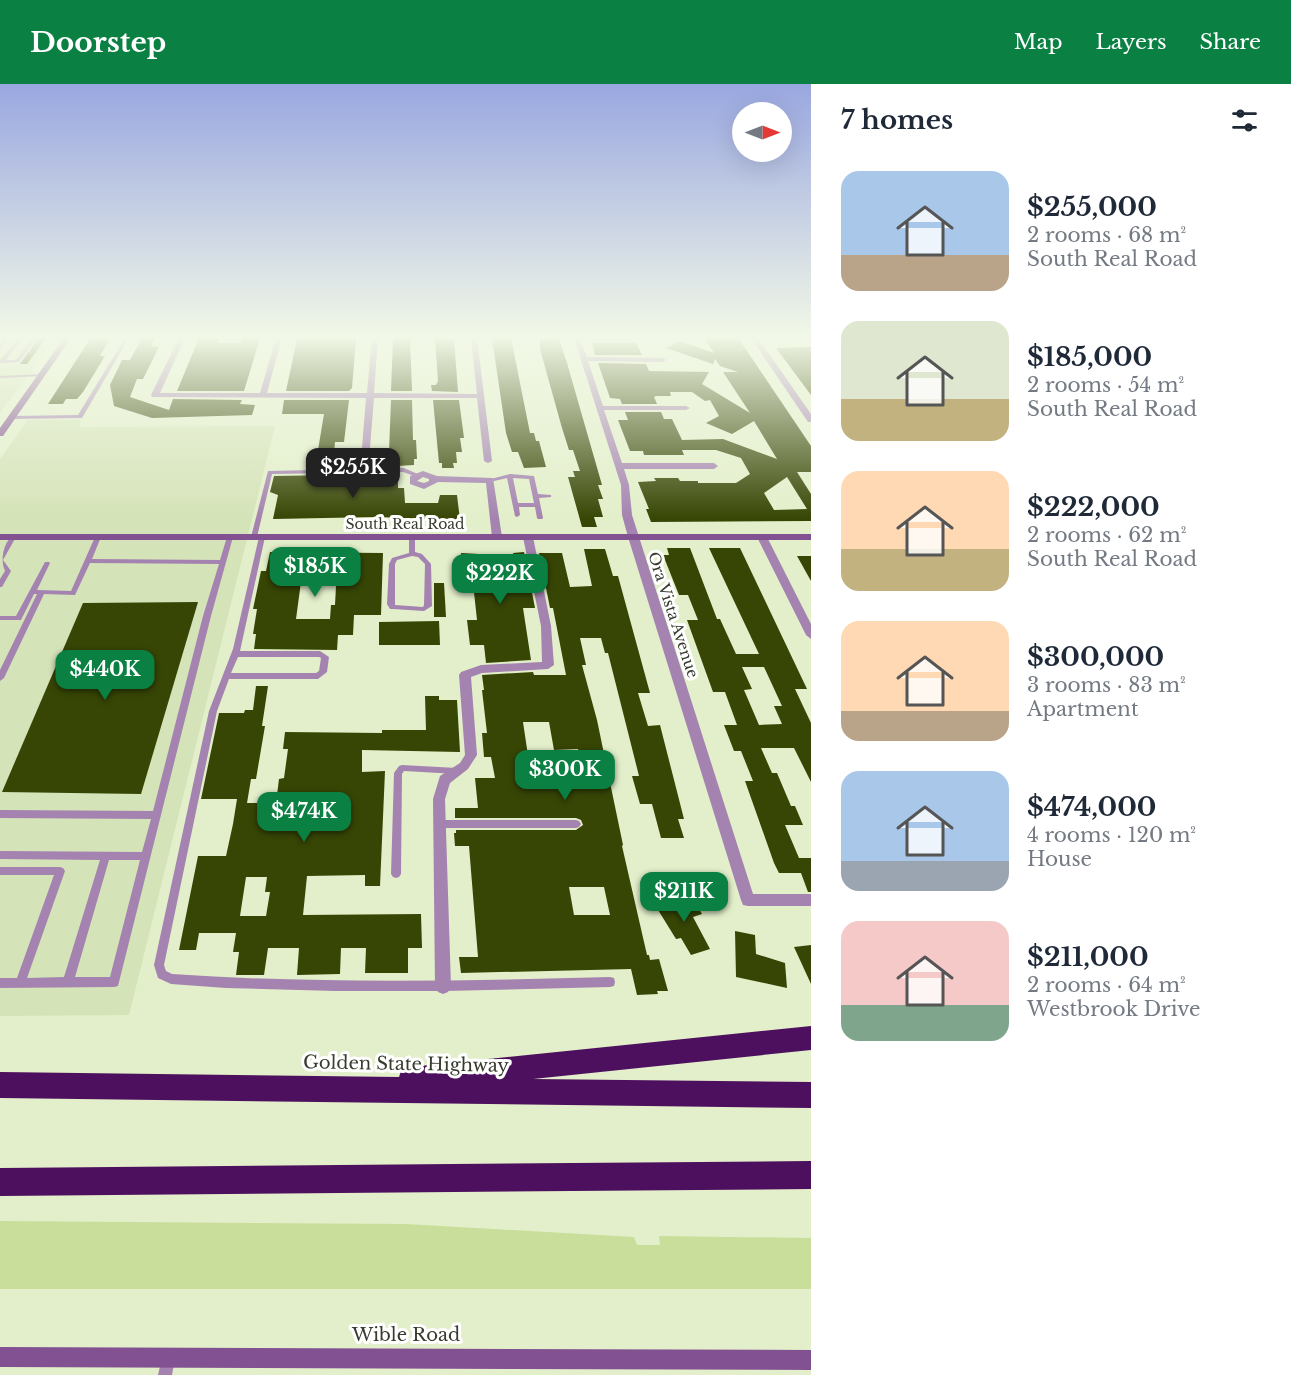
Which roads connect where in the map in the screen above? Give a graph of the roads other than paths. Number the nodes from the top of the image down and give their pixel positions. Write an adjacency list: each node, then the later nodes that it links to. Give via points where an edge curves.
1 (25, 398): 9 (street)
2 (91, 398): 9 (lane, via 80,417)
3 (371, 398): 12 (street)
4 (481, 398): 13 (street)
5 (597, 398): 7 (street, Ora Vista Avenue)
6 (796, 398): 10 (street)
7 (600, 408): 8 (street); 14 (street, Ora Vista Avenue)
8 (686, 408)
9 (11, 417): 11 (street)
10 (811, 420)
11 (1, 430)
12 (365, 460)
13 (488, 461)
14 (619, 466): 15 (street); 33 (street, Ora Vista Avenue)
15 (714, 466)
16 (417, 475): 18 (street, via 412,480 420,486 432,484 435,479); 29 (lane, via 404,470 270,472)
17 (510, 476): 18 (lane); 19 (lane, via 532,477); 21 (lane)
18 (490, 480): 31 (street)
19 (536, 496): 20 (lane); 22 (lane)
20 (549, 496)
21 (516, 505): 22 (lane); 23 (lane)
22 (538, 505): 24 (lane)
23 (517, 515)
24 (540, 518)
25 (0, 537): 26 (street, South Real Road)
26 (13, 537): 27 (street, South Real Road); 36 (lane)
27 (98, 537): 28 (street, South Real Road); 39 (lane)
28 (230, 537): 29 (street, South Real Road); 40 (lane)
29 (258, 537): 30 (street, South Real Road); 47 (lane)
30 (412, 537): 31 (street, South Real Road); 37 (lane)
31 (497, 537): 32 (street, South Real Road)
32 (528, 537): 33 (street, South Real Road); 50 (street, via 546,626 548,664 481,669 465,675 471,755)
33 (633, 537): 34 (street, South Real Road); 60 (street, Ora Vista Avenue, via 748,900)
34 (762, 537): 35 (street, South Real Road); 46 (street)
35 (811, 537)
36 (3, 550): 38 (lane)
37 (412, 554): 37 (lane, via 394,559 393,608 428,606 428,564 425,558)
38 (0, 560): 42 (lane, via 8,571)
39 (88, 561): 40 (lane); 44 (lane, via 74,593)
40 (223, 562): 52 (lane)
41 (47, 563): 43 (lane)
42 (0, 585)
43 (32, 592): 44 (lane); 45 (lane, via 18,618)
44 (42, 592): 49 (lane)
45 (1, 620)
46 (811, 635)
47 (235, 654): 48 (lane); 48 (lane, via 326,657 323,672 318,676)
48 (227, 676): 65 (lane, via 213,711 159,965 162,974 171,979 246,985)
49 (0, 678)
50 (457, 771): 53 (street, via 444,780 439,799); 59 (lane, via 402,768 398,773)
51 (0, 814): 52 (lane)
52 (157, 815): 57 (lane)
53 (440, 824): 54 (lane); 65 (street)
54 (576, 824)
55 (0, 855): 56 (lane)
56 (106, 855): 57 (lane); 64 (lane)
57 (146, 856): 64 (lane, via 114,982)
58 (0, 870): 63 (lane, via 60,871)
59 (396, 874)
60 (811, 900)
61 (610, 982): 65 (lane)
62 (0, 983): 63 (lane)
63 (20, 983): 64 (lane)
64 (68, 983)
65 (443, 987)
66 (811, 1038): 68 (highway)
67 (0, 1085): 68 (highway, Golden State Highway)
68 (334, 1089): 69 (highway, Golden State Highway)
69 (811, 1095)
70 (811, 1175): 71 (highway)
71 (0, 1182)
72 (0, 1358): 74 (street, Wible Road)
73 (811, 1360): 75 (street, Wible Road)
74 (166, 1366): 75 (street, Wible Road)
75 (760, 1367)

